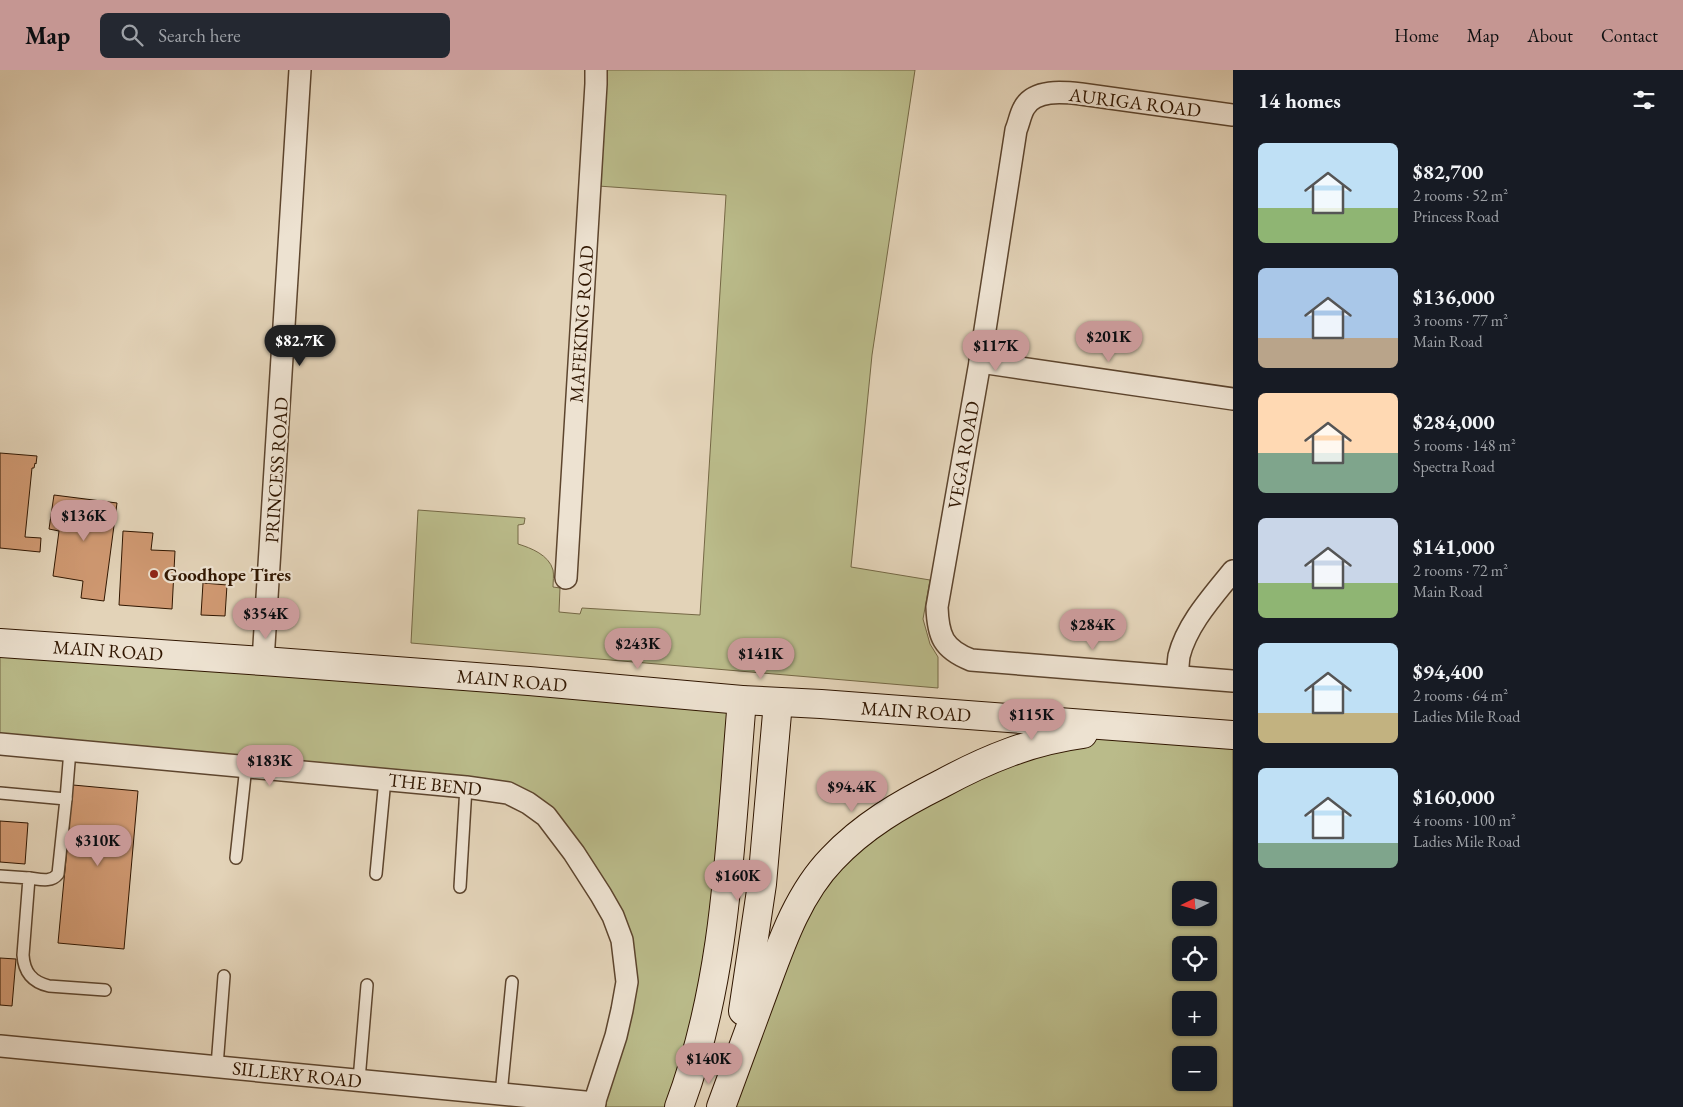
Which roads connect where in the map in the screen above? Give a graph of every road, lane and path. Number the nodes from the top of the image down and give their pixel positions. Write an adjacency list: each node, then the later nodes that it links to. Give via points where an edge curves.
1 (300, 70): 10 (street, PRINCESS ROAD)
2 (596, 70): 8 (street, MAFEKING ROAD)
3 (1037, 96): 4 (street, AURIGA ROAD, via 1058,92 1082,94); 5 (street, VEGA ROAD, via 1024,107 1016,130)
4 (1233, 115)
5 (980, 362): 6 (street); 11 (street, VEGA ROAD, via 937,607 938,625 944,642 957,654 971,660)
6 (1233, 399)
7 (1233, 571): 11 (street, via 1204,608 1185,640)
8 (566, 578)
9 (0, 643): 10 (main road, MAIN ROAD)
10 (263, 661): 13 (main road, MAIN ROAD)
11 (1177, 676): 12 (street)
12 (1233, 681)
13 (742, 700): 14 (main road, MAIN ROAD); 38 (main road, via 717,958 698,1048)
14 (778, 702): 15 (main road, MAIN ROAD); 39 (main road, via 762,884 749,978)
15 (1160, 730): 16 (main road, MAIN ROAD); 39 (main road, via 1062,737 1002,754 904,803 850,841 812,883 799,907)
16 (1233, 735)
17 (0, 744): 18 (street, THE BEND)
18 (70, 750): 19 (street, THE BEND); 23 (lane)
19 (246, 766): 20 (street, THE BEND); 24 (lane)
20 (385, 779): 21 (street, THE BEND); 25 (lane)
21 (466, 786): 28 (lane); 37 (street, THE BEND, via 508,793 546,816 574,853 613,916 622,940 627,982 616,1036)
22 (0, 793): 23 (lane)
23 (66, 799): 27 (lane, via 58,874 48,880)
24 (236, 858)
25 (376, 874)
26 (0, 876): 27 (lane)
27 (29, 878): 32 (lane, via 23,955 27,973 49,986)
28 (460, 887)
29 (224, 976): 34 (lane)
30 (512, 982): 36 (lane)
31 (367, 985): 35 (lane)
32 (105, 990)
33 (0, 1046): 34 (street, SILLERY ROAD)
34 (217, 1066): 35 (street, SILLERY ROAD)
35 (359, 1080): 36 (street, SILLERY ROAD)
36 (501, 1094): 37 (street, SILLERY ROAD)
37 (594, 1105)
38 (679, 1107)
39 (721, 1107)

